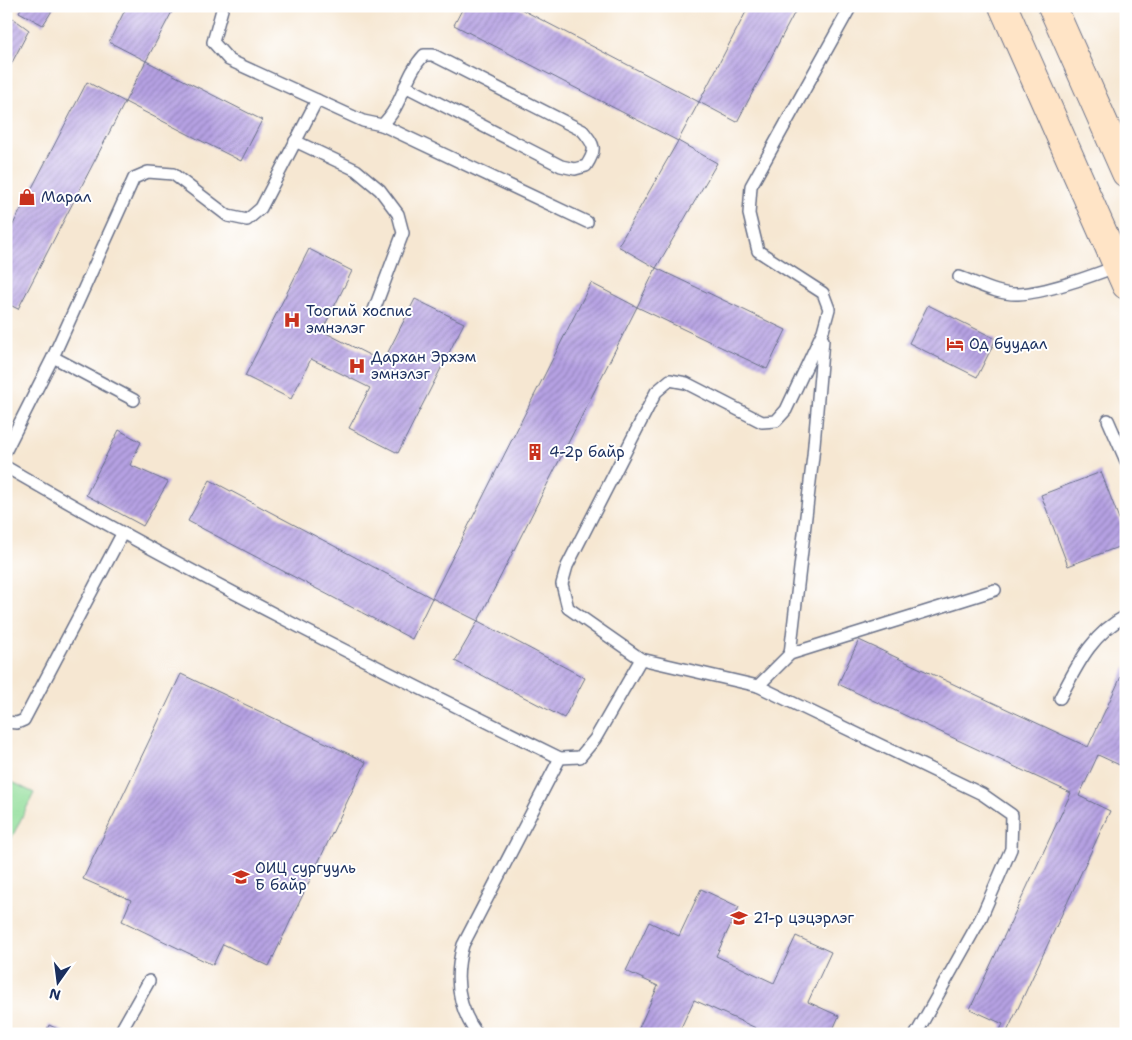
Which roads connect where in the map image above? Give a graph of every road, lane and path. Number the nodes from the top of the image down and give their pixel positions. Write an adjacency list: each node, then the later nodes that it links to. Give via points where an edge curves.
1 (223, 6): 6 (lane, via 213,42 229,60)
2 (1003, 6): 11 (main road)
3 (1052, 6): 9 (main road)
4 (850, 7): 14 (lane, via 751,186 749,214 758,251 823,293 829,309)
5 (405, 86): 5 (lane, via 417,62 424,55 433,54 583,130 593,144 593,155 586,166 574,169 561,166); 7 (lane, via 393,115)
6 (317, 100): 7 (lane, via 363,122); 8 (lane)
7 (382, 125): 10 (lane)
8 (295, 141): 13 (lane, via 356,170 380,190 398,214 403,233); 15 (lane, via 261,208 247,220 228,216 173,174 148,172 134,178)
9 (1126, 173)
10 (587, 222)
11 (1122, 276): 12 (lane, via 1080,280 1017,294 1001,292)
12 (959, 277)
13 (374, 310)
14 (823, 331): 24 (lane, via 813,456); 25 (lane, via 786,410 776,421 762,422 686,383 670,380 656,392 567,566 562,584 568,608)
15 (53, 357): 16 (lane); 18 (lane)
16 (134, 400)
17 (1108, 420): 19 (lane)
18 (6, 450)
19 (1126, 460)
20 (6, 467): 21 (lane)
21 (122, 534): 28 (lane, via 24,720 17,724); 29 (lane, via 372,665)
22 (995, 590): 24 (lane)
23 (1126, 616): 27 (lane, via 1110,624 1087,647)
24 (790, 654): 26 (lane)
25 (641, 659): 26 (lane); 29 (lane, via 595,740 580,756)
26 (758, 686): 33 (lane, via 982,794 1012,815 1012,849 981,918)
27 (1060, 698)
28 (6, 722)
29 (560, 758): 32 (lane, via 459,961 458,991 468,1020)
30 (149, 981): 31 (lane)
31 (119, 1034)
32 (477, 1034)
33 (916, 1034)

